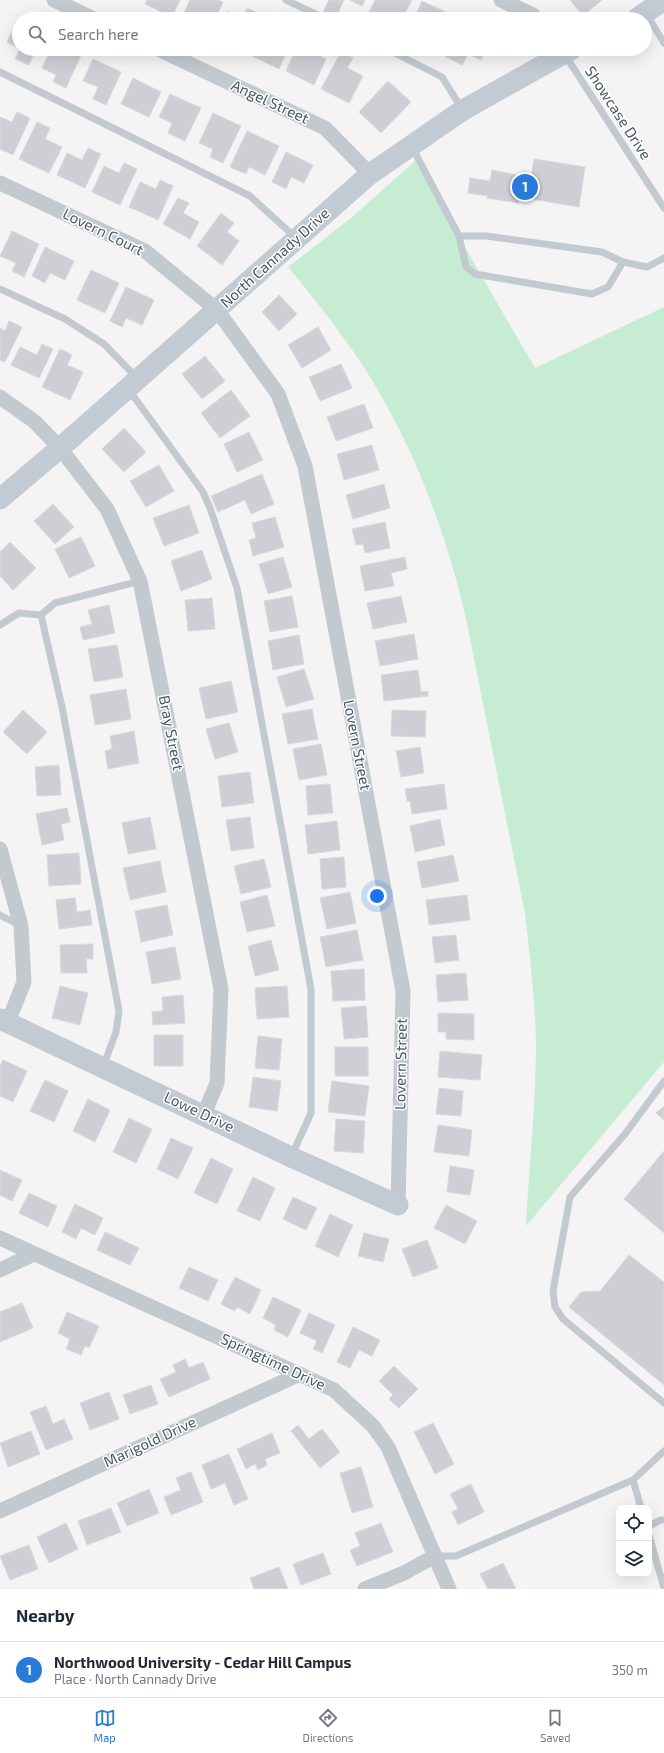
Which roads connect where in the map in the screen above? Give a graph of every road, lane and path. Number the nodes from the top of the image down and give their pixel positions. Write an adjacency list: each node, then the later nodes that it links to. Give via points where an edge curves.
1 (54, 0): 5 (street)
2 (286, 0): 6 (lane)
3 (501, 0): 7 (street)
4 (664, 0): 8 (street)
5 (79, 12)
6 (311, 12)
7 (527, 12)
8 (647, 12)
9 (652, 29): 10 (lane)
10 (664, 43)
11 (173, 56): 18 (street, Angel Street, via 325,128)
12 (401, 56): 16 (lane, via 442,76)
13 (556, 56): 16 (street, North Cannady Drive)
14 (570, 56): 20 (lane, Showcase Drive)
15 (0, 72): 22 (lane, via 250,196)
16 (463, 110): 17 (street, North Cannady Drive)
17 (411, 145): 18 (street, North Cannady Drive); 21 (lane)
18 (370, 174): 22 (street, North Cannady Drive)
19 (0, 183): 26 (street, Lovern Court, via 145,252)
20 (664, 208)
21 (459, 236): 24 (lane, via 486,236 602,252); 24 (lane, via 466,267 474,274 592,294 608,287)
22 (297, 239): 26 (street, North Cannady Drive)
23 (664, 258): 24 (lane, via 647,267)
24 (623, 262)
25 (0, 289): 27 (lane, via 65,319 104,344)
26 (217, 310): 27 (street, North Cannady Drive); 42 (street, Lovern Street, via 278,394 305,466 403,991)
27 (133, 383): 29 (street, North Cannady Drive); 41 (lane, via 203,492 237,588 311,989 311,1113)
28 (0, 397): 29 (street, Bray Street, via 35,422)
29 (60, 448): 30 (street, North Cannady Drive); 31 (street, Bray Street, via 107,509)
30 (0, 499)
31 (140, 580): 32 (lane, via 55,603); 40 (street, Bray Street, via 221,989 217,1083)
32 (41, 615): 33 (lane, via 19,613); 38 (lane, via 62,707 119,1010 116,1032)
33 (0, 625)
34 (0, 848): 36 (street)
35 (0, 916): 36 (lane)
36 (21, 926): 37 (street, via 24,982)
37 (4, 1020): 38 (street, Lowe Drive)
38 (102, 1067): 40 (street, Lowe Drive)
39 (664, 1081): 47 (lane, via 625,1134 570,1197 553,1291 555,1307 563,1318)
40 (204, 1114): 41 (street, Lowe Drive)
41 (292, 1157): 42 (street, Lowe Drive)
42 (398, 1205)
43 (0, 1238): 44 (street, Springtime Drive)
44 (34, 1254): 45 (street); 46 (street, Springtime Drive)
45 (0, 1270)
46 (300, 1374): 51 (street, Marigold Drive); 55 (street, Springtime Drive, via 334,1390 373,1426 388,1447)
47 (664, 1403)
48 (664, 1451): 49 (lane)
49 (633, 1480): 50 (lane); 55 (lane, via 456,1556)
50 (640, 1505)
51 (0, 1510)
52 (664, 1520): 53 (lane)
53 (652, 1524)
54 (651, 1541): 56 (lane)
55 (435, 1556): 57 (street, via 404,1573); 58 (street, Springtime Drive)
56 (664, 1588)
57 (365, 1589)
58 (449, 1589)

